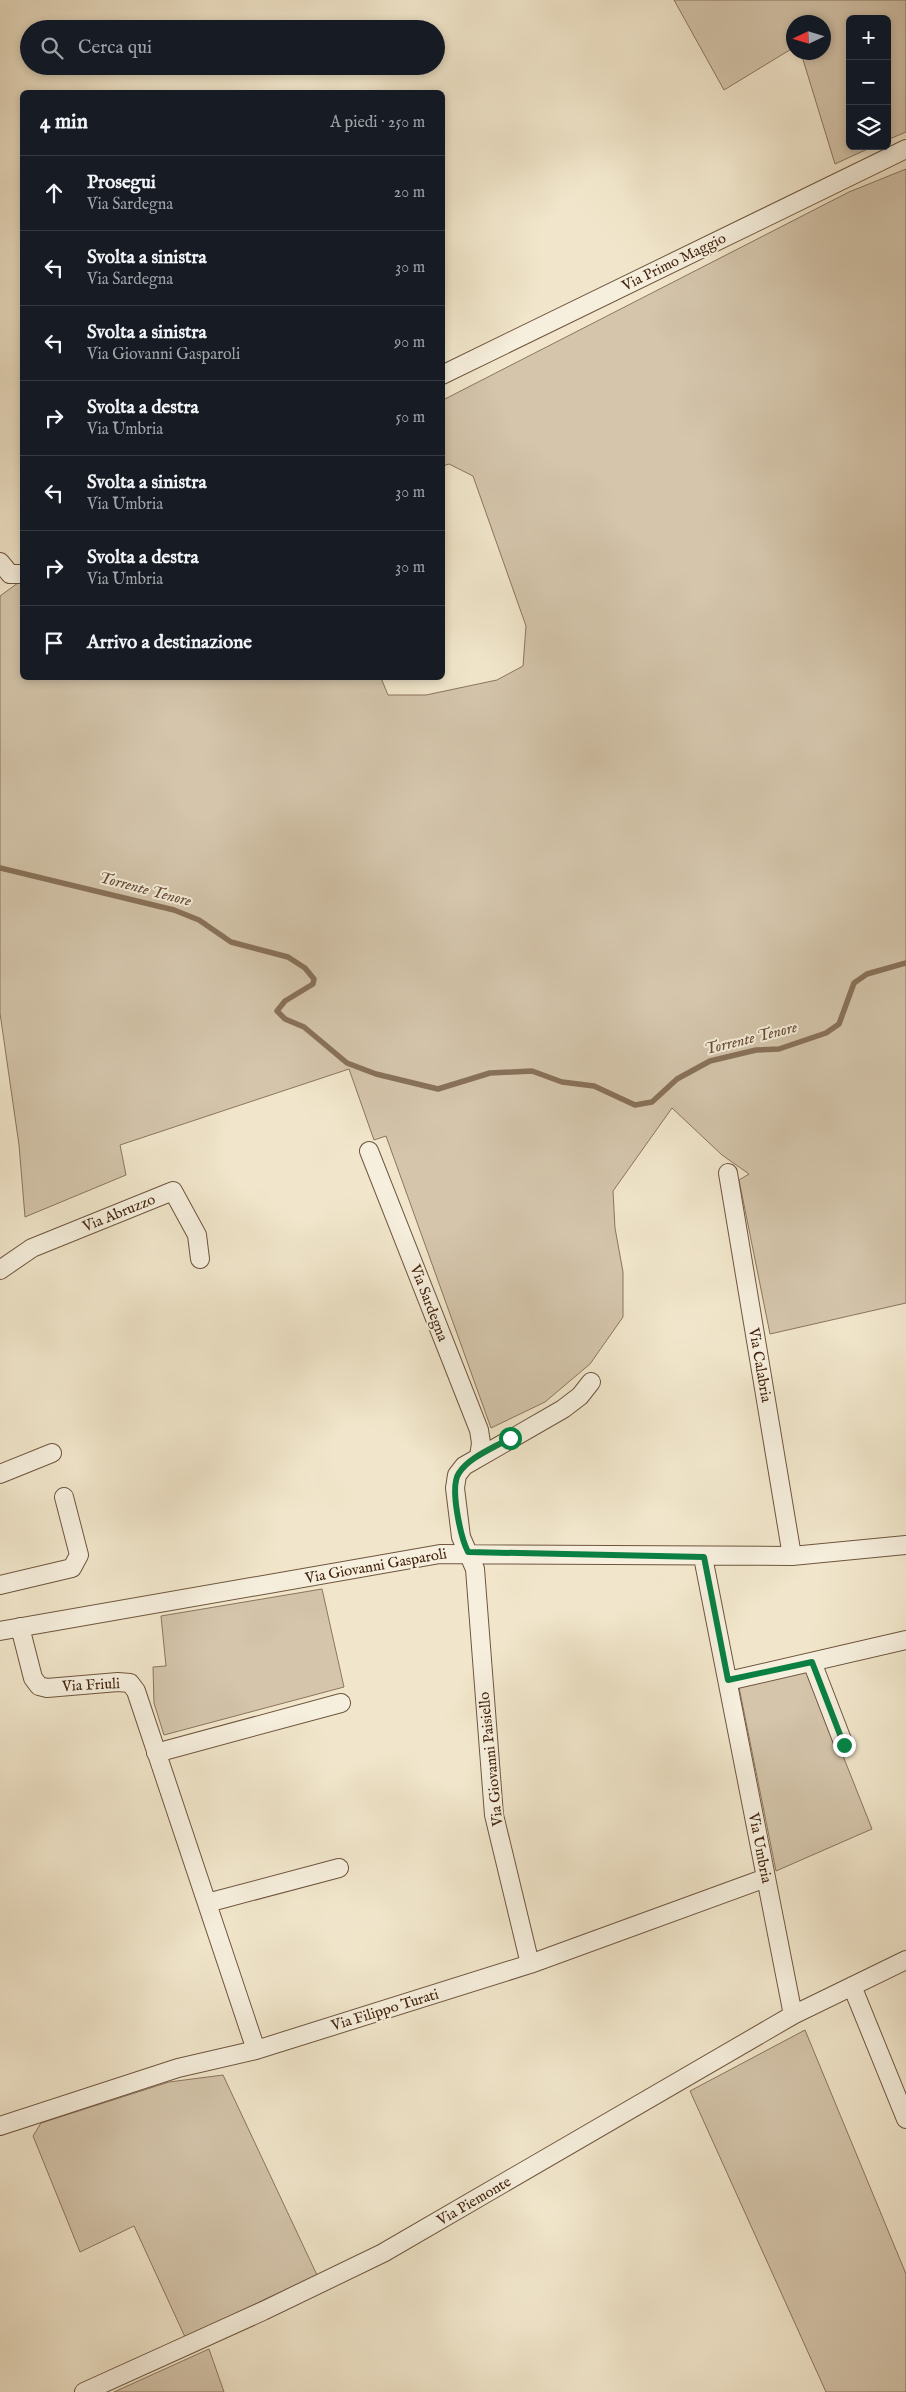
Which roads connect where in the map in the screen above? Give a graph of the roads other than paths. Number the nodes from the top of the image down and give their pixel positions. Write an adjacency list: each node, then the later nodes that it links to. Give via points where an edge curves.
1 (906, 149): 2 (street, Via Primo Maggio)
2 (445, 374)
3 (369, 1151): 9 (street, Via Sardegna, via 478,1430 481,1443)
4 (728, 1173): 14 (street, Via Calabria)
5 (200, 1259): 6 (street, Via Abruzzo, via 197,1235 173,1191 32,1248)
6 (0, 1270)
7 (591, 1382): 9 (street, via 563,1409)
8 (52, 1453): 10 (street)
9 (479, 1457): 13 (street, via 464,1466 457,1475 455,1488 461,1538)
10 (0, 1474)
11 (64, 1497): 16 (street, via 79,1555 72,1568)
12 (906, 1545): 14 (street, Via Giovanni Gasparoli)
13 (468, 1552): 15 (street, Via Giovanni Gasparoli); 17 (street, Via Giovanni Gasparoli, via 440,1554); 29 (street, Via Giovanni Paisiello, via 475,1569 494,1814)
14 (792, 1556): 15 (street, Via Giovanni Gasparoli)
15 (704, 1557): 21 (street, Via Umbria)
16 (0, 1585)
17 (20, 1628): 18 (street, Via Giovanni Gasparoli); 24 (street, Via Friuli, via 38,1686 130,1683 136,1691)
18 (0, 1631)
19 (906, 1640): 20 (street)
20 (812, 1662): 21 (street); 23 (street)
21 (728, 1680): 26 (street, Via Umbria)
22 (341, 1703): 24 (street)
23 (844, 1745)
24 (156, 1753): 27 (street, Via Friuli)
25 (339, 1868): 27 (street)
26 (766, 1878): 29 (street, Via Filippo Turati); 31 (street, Via Umbria)
27 (207, 1903): 32 (street, Via Friuli)
28 (906, 1960): 30 (street, Via Piemonte)
29 (530, 1964): 32 (street, Via Filippo Turati)
30 (852, 1986): 31 (street, Via Piemonte); 33 (street)
31 (793, 2015): 35 (street, Via Piemonte, via 383,2253 263,2312)
32 (256, 2050): 34 (street, Via Filippo Turati, via 178,2068)
33 (906, 2119)
34 (0, 2126)
35 (84, 2392)

